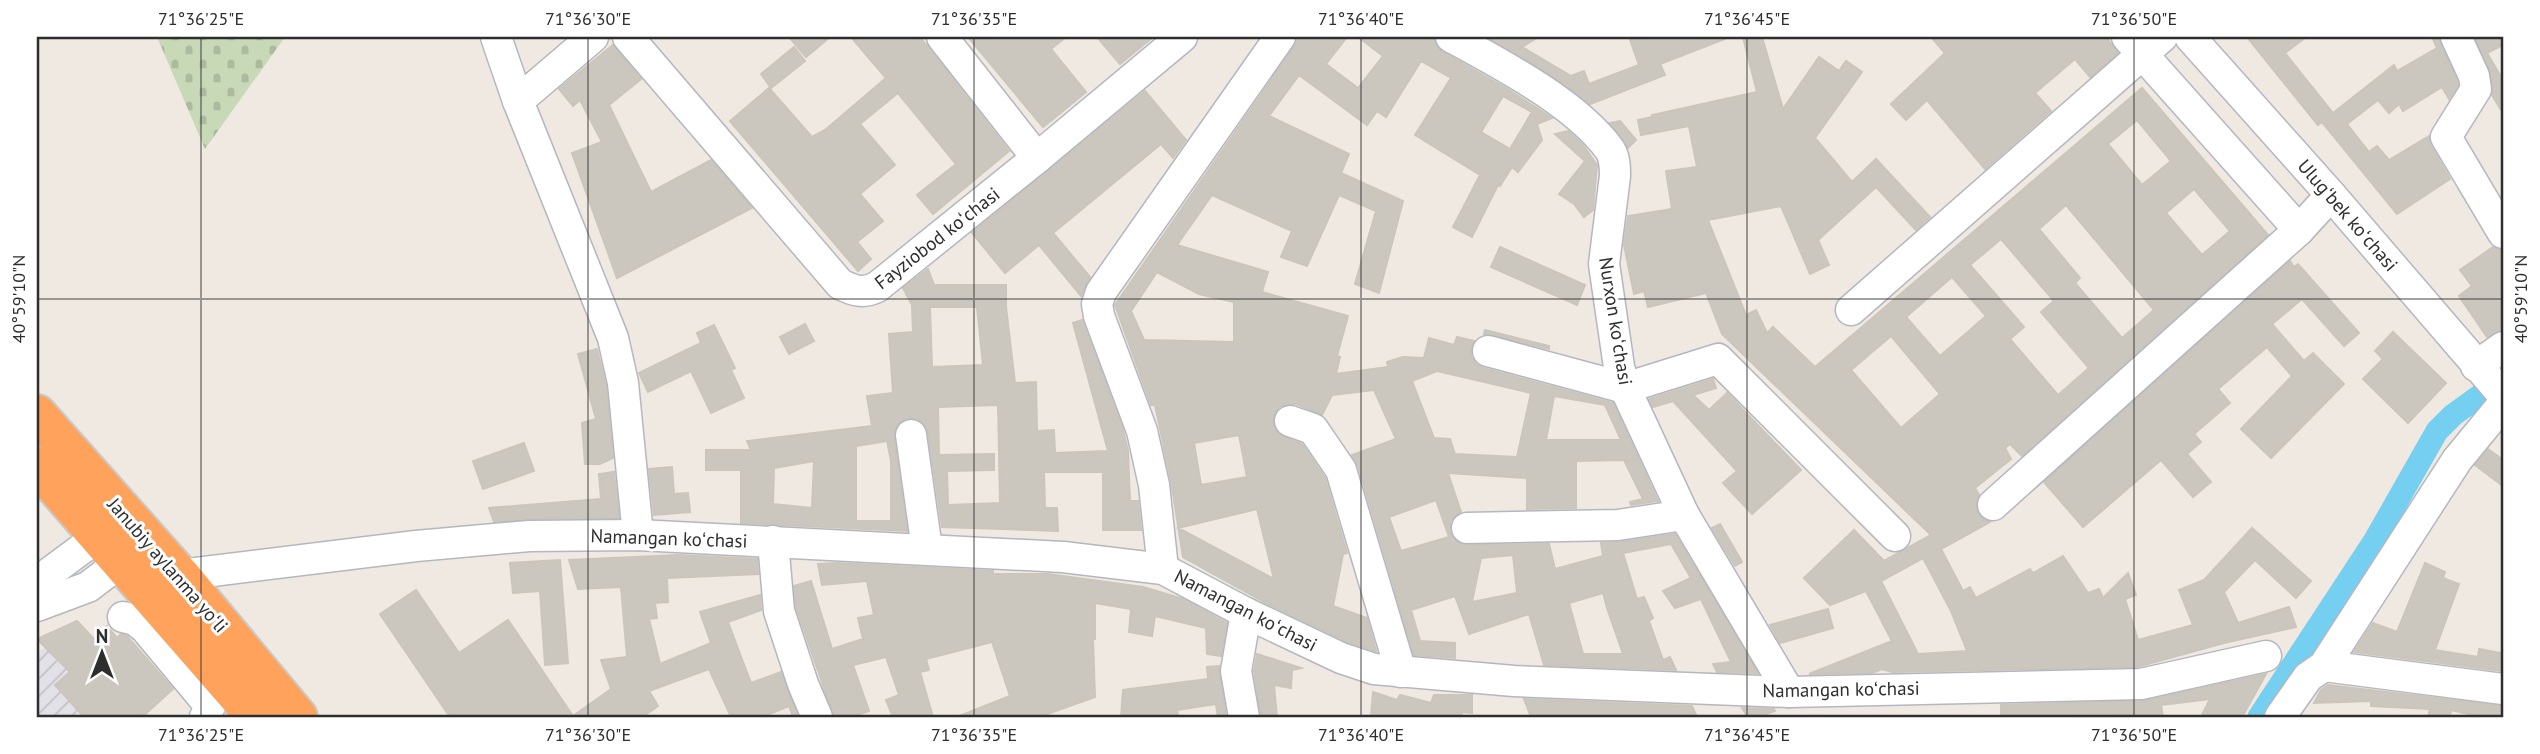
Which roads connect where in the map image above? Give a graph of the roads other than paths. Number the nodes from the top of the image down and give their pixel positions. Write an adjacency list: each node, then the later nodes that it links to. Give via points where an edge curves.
1 (496, 37): 11 (street)
2 (593, 37): 11 (street)
3 (628, 37): 12 (street, Fayziobod koʻchasi, via 840,284 856,292 877,286)
4 (942, 37): 12 (street)
5 (1182, 37): 12 (street, Fayziobod koʻchasi)
6 (1280, 37): 36 (street, via 1097,304 1142,431 1154,485)
7 (1451, 37): 20 (street, Nurxon koʻchasi, via 1561,102 1612,152 1615,176 1604,264)
8 (2190, 37): 13 (street, Ulugʻbek koʻchasi)
9 (2456, 37): 15 (street, via 2476,89 2446,137)
10 (2144, 43): 14 (street); 16 (street)
11 (519, 101): 31 (street, via 612,338 623,383)
12 (1037, 158)
13 (2331, 195): 14 (street); 19 (street, Ulugʻbek koʻchasi)
14 (2299, 230): 27 (street)
15 (2503, 233)
16 (1851, 310)
17 (2503, 346): 19 (street)
18 (1488, 351): 20 (street)
19 (2476, 366): 21 (street, Ulugʻbek koʻchasi)
20 (1625, 387): 28 (street, Nurxon koʻchasi); 32 (street, via 1718,359)
21 (2503, 395)
22 (2503, 404): 43 (street, via 2457,460)
23 (37, 414): 29 (highway, Janubiy aylanma yoʻli)
24 (1290, 421): 44 (street, via 1313,429 1341,470)
25 (911, 435): 35 (street)
26 (37, 466): 34 (highway, Janubiy aylanma yoʻli)
27 (1993, 505)
28 (1684, 515): 30 (street, via 1618,525); 46 (street, Nurxon koʻchasi)
29 (136, 527): 34 (street); 38 (highway, Janubiy aylanma yoʻli)
30 (1466, 528)
31 (638, 535): 33 (street, Namangan koʻchasi); 38 (street, Namangan koʻchasi, via 528,536)
32 (1895, 536)
33 (773, 541): 35 (street, Namangan koʻchasi); 50 (street, via 779,611)
34 (110, 549): 37 (street); 39 (street, via 88,587); 47 (highway, Janubiy aylanma yoʻli)
35 (927, 549): 36 (street, Namangan koʻchasi, via 1063,557)
36 (1163, 569): 40 (street, Namangan koʻchasi)
37 (40, 574)
38 (180, 575): 49 (highway, Janubiy aylanma yoʻli)
39 (37, 606)
40 (1246, 613): 44 (street, Namangan koʻchasi, via 1341,658); 51 (street, via 1236,671)
41 (123, 617): 47 (street, via 145,628)
42 (2266, 656): 46 (street, Namangan koʻchasi, via 2141,684)
43 (2324, 666): 45 (street); 52 (street, via 2308,677)
44 (1401, 672): 46 (street, Namangan koʻchasi)
45 (2503, 689)
46 (1789, 692)
47 (214, 704): 48 (highway, Janubiy aylanma yoʻli)
48 (256, 717)
49 (298, 717)
50 (817, 717)
51 (1244, 717)
52 (2280, 717)

